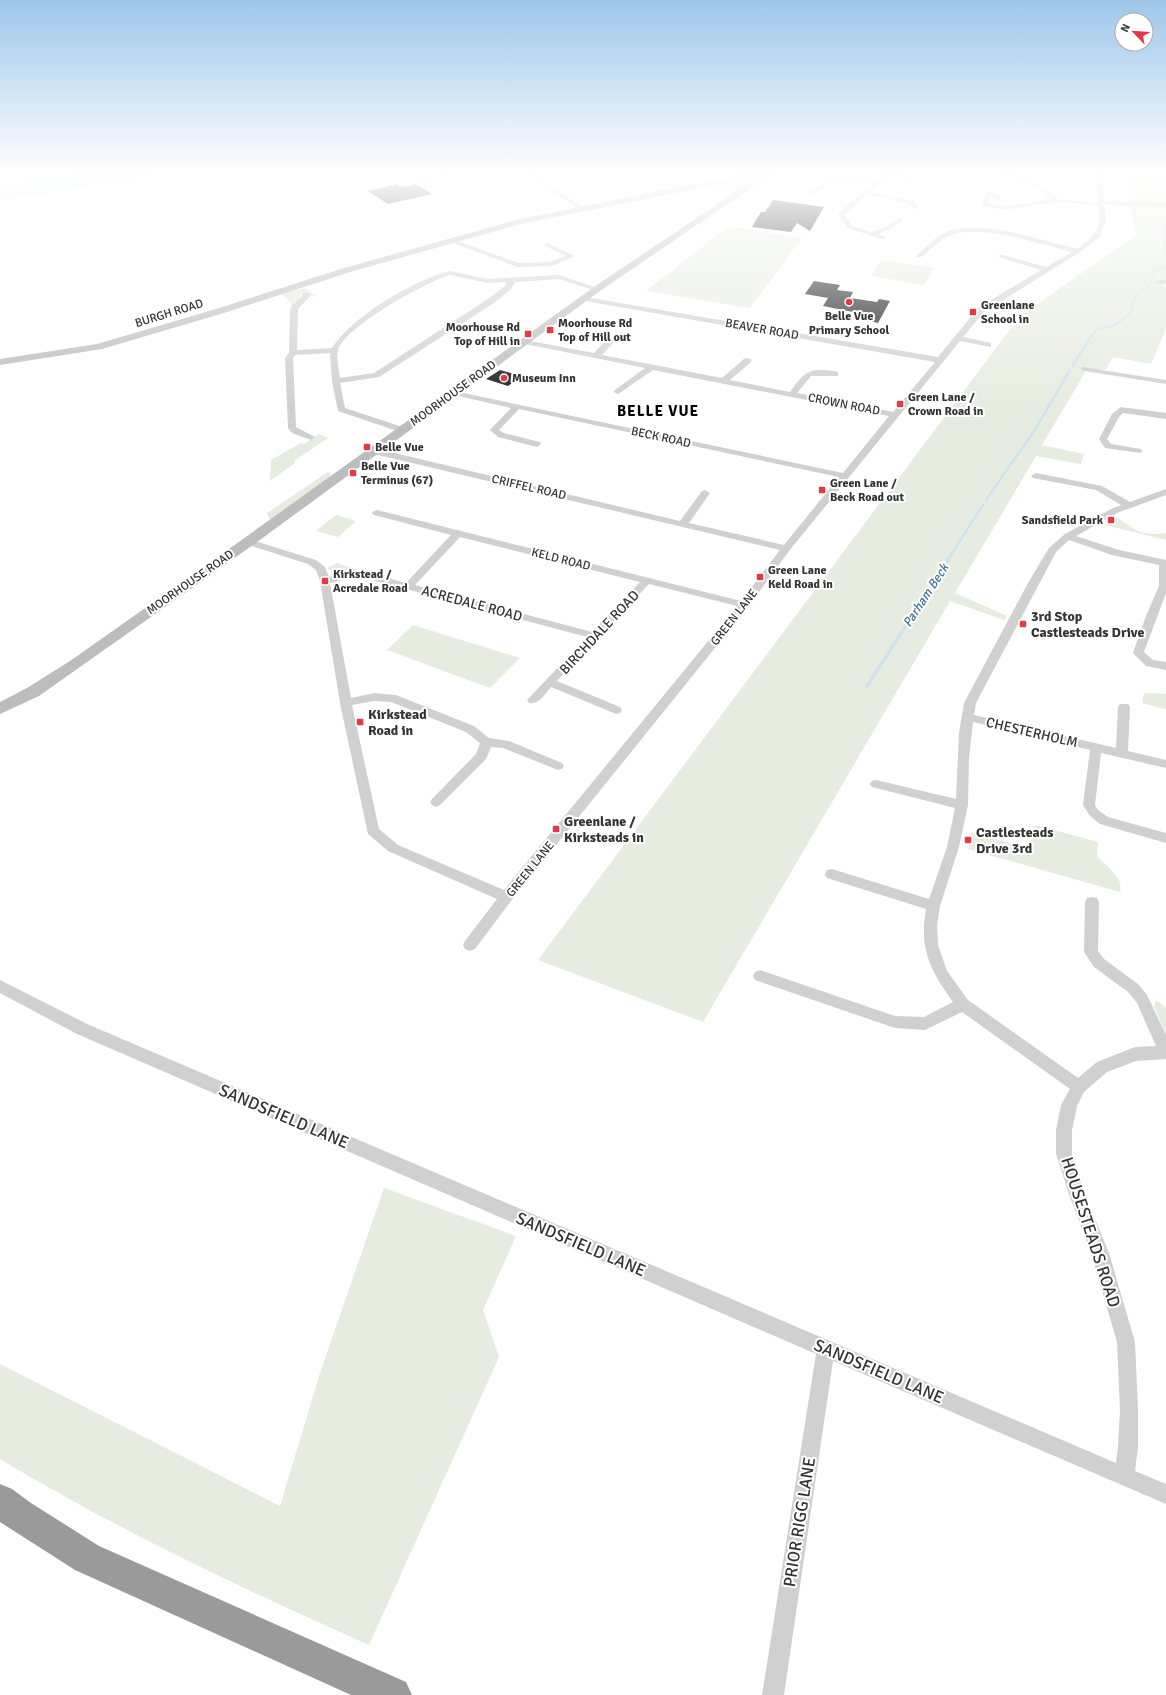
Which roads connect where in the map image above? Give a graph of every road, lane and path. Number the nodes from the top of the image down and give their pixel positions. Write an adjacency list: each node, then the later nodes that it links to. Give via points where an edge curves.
1 (412, 252): 27 (main road, BURGH ROAD, via 98,347)
2 (483, 252): 11 (street)
3 (563, 252): 7 (street)
4 (650, 252): 15 (main road, MOORHOUSE ROAD)
5 (924, 252): 8 (street)
6 (1076, 252): 12 (street, GREEN LANE)
7 (572, 256): 10 (street); 11 (street, via 552,264)
8 (919, 256)
9 (1001, 256): 12 (street)
10 (581, 259)
11 (518, 265): 13 (street)
12 (1046, 270): 19 (street, GREEN LANE, via 981,310)
13 (522, 277)
14 (512, 280): 15 (street, via 559,277); 22 (street, via 488,281 450,273 436,277 369,315 342,338); 31 (street, via 508,287 491,301 376,375)
15 (597, 289): 17 (main road, MOORHOUSE ROAD)
16 (307, 295): 23 (street, via 294,309)
17 (585, 298): 20 (main road, MOORHOUSE ROAD); 26 (street, BEAVER ROAD)
18 (614, 337): 24 (street)
19 (958, 338): 21 (street); 26 (street, GREEN LANE)
20 (525, 342): 24 (street, CROWN ROAD); 34 (main road, MOORHOUSE ROAD)
21 (988, 345)
22 (334, 350): 23 (street); 31 (street)
23 (292, 353): 41 (street, via 289,358 292,428)
24 (596, 356): 28 (street, CROWN ROAD)
25 (748, 360): 32 (street)
26 (939, 360): 38 (street, GREEN LANE)
27 (0, 362)
28 (652, 367): 32 (street, CROWN ROAD); 35 (street)
29 (1085, 369): 33 (street)
30 (834, 374): 36 (street, CROWN ROAD, via 814,372 806,375)
31 (336, 381): 40 (street, via 341,409)
32 (724, 381): 36 (street, CROWN ROAD)
33 (1166, 382)
34 (454, 392): 37 (street, BECK ROAD); 40 (main road, MOORHOUSE ROAD)
35 (618, 392)
36 (792, 394): 38 (street, CROWN ROAD)
37 (517, 406): 42 (street, via 494,430 501,436); 45 (street, BECK ROAD)
38 (896, 415): 45 (street, GREEN LANE)
39 (1166, 416): 44 (street, via 1121,410 1115,416 1103,439 1108,446)
40 (403, 430): 43 (main road, MOORHOUSE ROAD)
41 (311, 437)
42 (537, 444)
43 (374, 451): 51 (street, CRIFFEL ROAD); 54 (main road, MOORHOUSE ROAD)
44 (1138, 451)
45 (845, 476): 55 (street, GREEN LANE)
46 (1036, 476): 49 (street, via 1099,488)
47 (705, 493): 51 (street)
48 (1166, 493): 49 (street)
49 (1128, 505): 53 (street)
50 (377, 513): 52 (street, KELD ROAD)
51 (683, 524): 55 (street, CRIFFEL ROAD)
52 (458, 533): 57 (street, KELD ROAD); 59 (street)
53 (1068, 536): 56 (street, via 1087,545); 69 (street, via 1052,550 1044,564 976,691)
54 (248, 542): 58 (street, via 312,562 321,568); 67 (main road, MOORHOUSE ROAD, via 75,664)
55 (786, 549): 60 (street, GREEN LANE)
56 (1165, 563): 62 (street, via 1164,586 1138,652 1150,663)
57 (647, 580): 60 (street, KELD ROAD); 61 (street, BIRCHDALE ROAD)
58 (326, 581): 59 (street, ACREDALE ROAD, via 351,575 365,575); 65 (street)
59 (409, 586): 61 (street, ACREDALE ROAD)
60 (744, 605): 80 (street, GREEN LANE)
61 (595, 636): 63 (street, BIRCHDALE ROAD)
62 (1166, 666)
63 (551, 683): 64 (street, BIRCHDALE ROAD); 68 (street, BIRCHDALE ROAD)
64 (533, 700)
65 (346, 703): 70 (street, via 374,697 392,698 470,729); 80 (street, via 374,832 394,848)
66 (1124, 707): 72 (street)
67 (0, 709)
68 (616, 710)
69 (967, 717): 71 (street, CHESTERHOLM); 77 (street)
70 (486, 742): 74 (street, via 505,744); 76 (street, via 482,756)
71 (1096, 748): 72 (street, CHESTERHOLM); 78 (street, CHESTERHOLM, via 1089,804 1094,813 1104,821)
72 (1122, 754): 73 (street, CHESTERHOLM)
73 (1166, 764)
74 (558, 766)
75 (876, 784): 77 (street)
76 (436, 802)
77 (962, 805): 82 (street, via 953,847)
78 (1166, 838)
79 (832, 874): 82 (street)
80 (506, 897): 83 (street, GREEN LANE)
81 (1092, 902): 87 (street, via 1091,952 1099,963 1133,988 1142,999)
82 (934, 906): 86 (street, via 930,925 932,945 941,974)
83 (470, 945)
84 (760, 976): 86 (street, via 895,1022 925,1024)
85 (0, 986): 89 (street, SANDSFIELD LANE, via 82,1029)
86 (963, 1004): 88 (street)
87 (1166, 1052): 88 (street, HOUSESTEADS ROAD, via 1135,1054 1102,1067)
88 (1079, 1087): 90 (street, HOUSESTEADS ROAD, via 1069,1105 1064,1130 1064,1154 1100,1253 1126,1342 1129,1410)
89 (826, 1349): 90 (street, SANDSFIELD LANE); 94 (street, PRIOR RIGG LANE)
90 (1124, 1476): 91 (street, SANDSFIELD LANE)
91 (1166, 1494)
92 (0, 1501): 93 (highway, via 87,1558)
93 (393, 1695)
94 (773, 1695)

